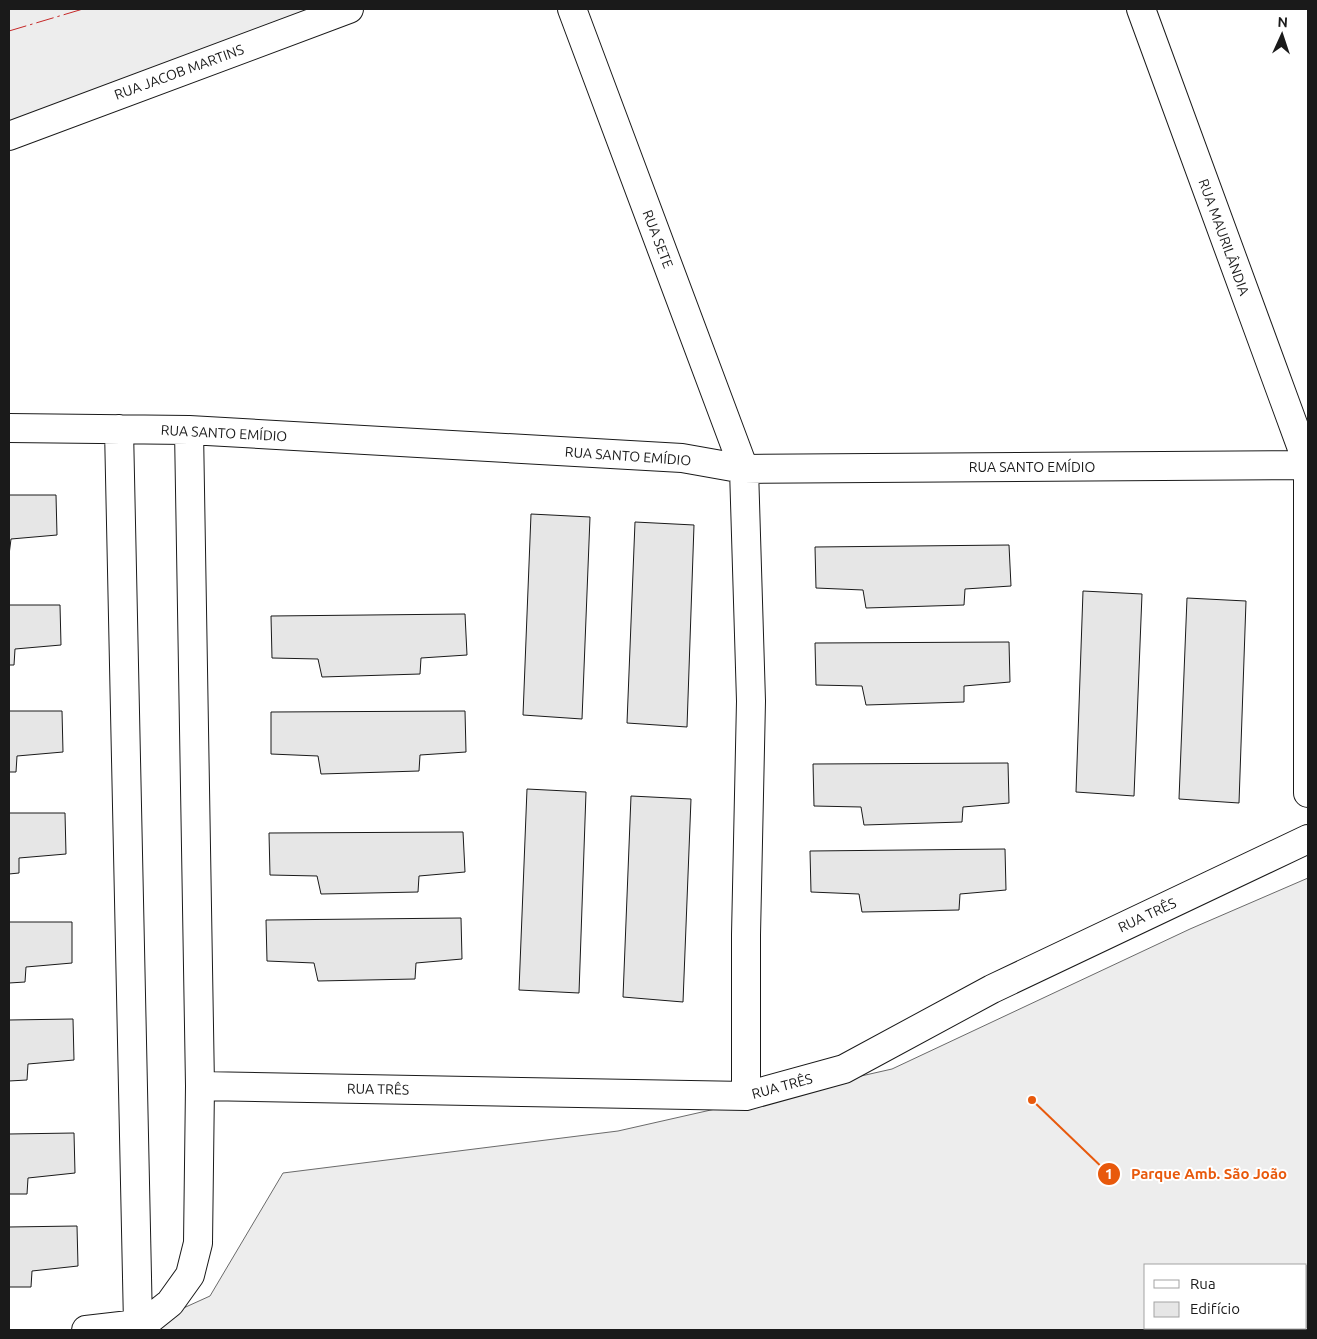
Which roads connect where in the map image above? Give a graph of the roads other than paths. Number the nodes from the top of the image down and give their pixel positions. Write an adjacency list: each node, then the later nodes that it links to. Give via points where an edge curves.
1 (350, 9): 4 (street, RUA JACOB MARTINS)
2 (572, 9): 9 (street, RUA SETE)
3 (1141, 9): 8 (street, RUA MAURILÂNDIA)
4 (9, 136)
5 (9, 428): 6 (street, RUA SANTO EMÍDIO)
6 (119, 429): 7 (street, RUA SANTO EMÍDIO); 14 (street)
7 (189, 430): 9 (street, RUA SANTO EMÍDIO, via 682,458); 12 (street)
8 (1308, 465): 9 (street, RUA SANTO EMÍDIO); 10 (street)
9 (744, 469): 13 (street, RUA SETE, via 751,701)
10 (1308, 793)
11 (1308, 839): 13 (street, RUA TRÊS, via 992,989 844,1069)
12 (200, 1086): 13 (street, RUA TRÊS); 14 (street, via 198,1243 190,1276 175,1296 150,1319)
13 (746, 1096)
14 (138, 1324): 15 (street)
15 (86, 1330)

